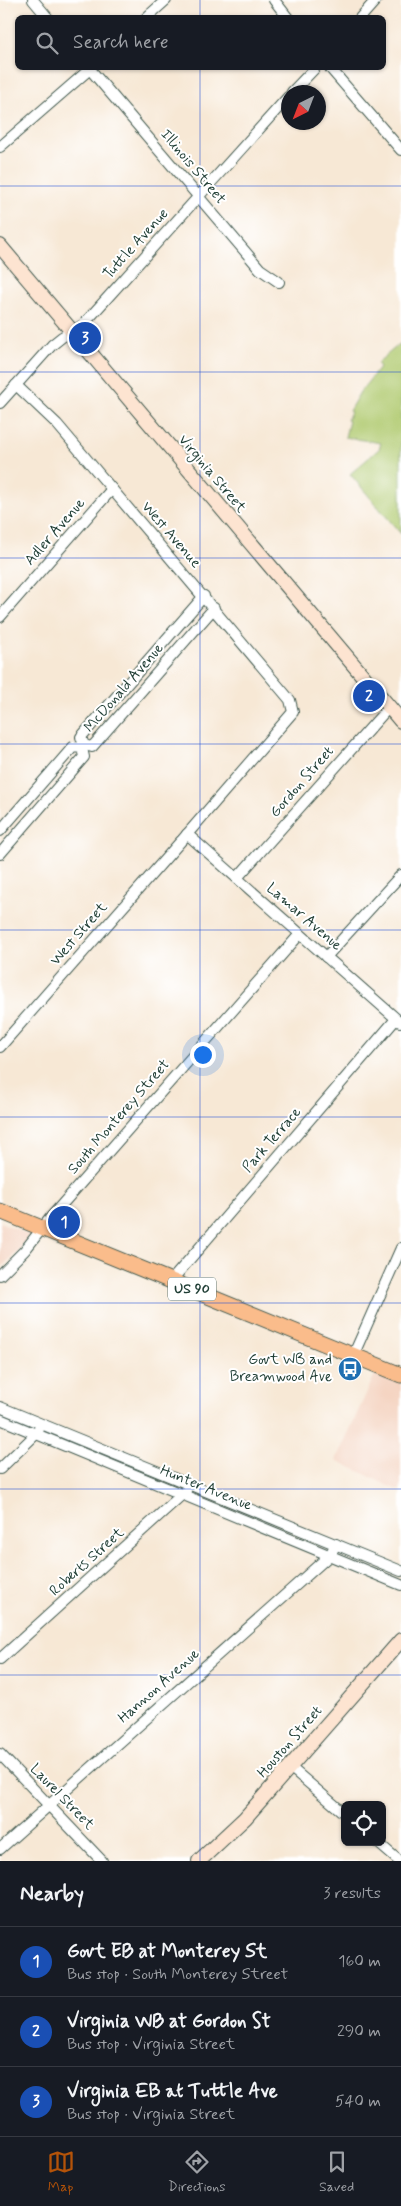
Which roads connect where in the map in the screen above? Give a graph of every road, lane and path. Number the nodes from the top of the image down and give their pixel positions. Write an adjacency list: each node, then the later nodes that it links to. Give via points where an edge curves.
1 (33, 0): 5 (street)
2 (166, 0): 6 (street)
3 (274, 0): 7 (street)
4 (376, 0): 8 (street)
5 (46, 15)
6 (149, 15)
7 (286, 15)
8 (363, 15)
9 (88, 70): 15 (street)
10 (92, 70): 17 (street, Illinois Street)
11 (312, 70): 13 (street)
12 (332, 70): 16 (street)
13 (298, 85)
14 (281, 105): 17 (street, Tuttle Avenue)
15 (0, 147)
16 (401, 150)
17 (199, 197): 19 (street, Illinois Street, via 260,269); 20 (street, Tuttle Avenue, via 82,326)
18 (0, 246): 20 (street, Virginia Street)
19 (279, 282)
20 (71, 332): 21 (street, Tuttle Avenue, via 52,345); 27 (street, Virginia Street)
21 (16, 385): 22 (street, Tuttle Avenue); 23 (street, West Avenue, via 57,424)
22 (0, 403)
23 (112, 489): 24 (street, West Avenue); 26 (street, Adler Avenue)
24 (204, 596): 25 (street, West Avenue); 25 (street, McDonald Avenue, via 81,737 84,745 92,747)
25 (214, 608): 28 (street, West Avenue, via 290,700)
26 (0, 617)
27 (388, 706): 29 (street, Virginia Street); 34 (street, Gordon Street)
28 (293, 712): 31 (street, West Street)
29 (401, 721)
30 (0, 831): 32 (street, McDonald Avenue, via 73,747 82,748 84,757)
31 (183, 838): 34 (street, Lamar Avenue); 38 (street, West Street)
32 (0, 854)
33 (401, 874): 36 (street)
34 (237, 878): 35 (street, Lamar Avenue)
35 (300, 934): 36 (street, Lamar Avenue); 40 (street, South Monterey Street)
36 (326, 957): 37 (street, Lamar Avenue)
37 (399, 1021): 43 (street, Park Terrace)
38 (0, 1047)
39 (0, 1211): 40 (main road, US 90)
40 (43, 1228): 42 (street, South Monterey Street); 43 (main road, US 90)
41 (401, 1248): 44 (street)
42 (0, 1275)
43 (171, 1280): 44 (main road, US 90)
44 (352, 1356): 45 (main road, US 90)
45 (401, 1375)
46 (0, 1407): 48 (street, Hunter Avenue)
47 (0, 1419): 49 (street, Hunter Avenue)
48 (42, 1424): 49 (street); 51 (street, Hunter Avenue)
49 (36, 1434): 50 (street); 52 (street, Hunter Avenue)
50 (0, 1469)
51 (190, 1485): 52 (street, Roberts Street); 53 (street, Hunter Avenue)
52 (185, 1495): 54 (street, Hunter Avenue); 58 (street, Roberts Street)
53 (336, 1544): 54 (street, Hannon Avenue); 55 (street, Hunter Avenue)
54 (330, 1555): 56 (street, Hunter Avenue); 61 (street, Hannon Avenue)
55 (401, 1571)
56 (401, 1585)
57 (401, 1640): 60 (street, Houston Street)
58 (0, 1660)
59 (0, 1754): 61 (street, Laurel Street)
60 (290, 1767): 62 (street); 67 (street, Houston Street, via 245,1818)
61 (50, 1804): 64 (street, Hannon Avenue); 66 (street, Laurel Street)
62 (341, 1811)
63 (381, 1846): 65 (street)
64 (0, 1849)
65 (394, 1860)
66 (102, 1861)
67 (199, 1861)

